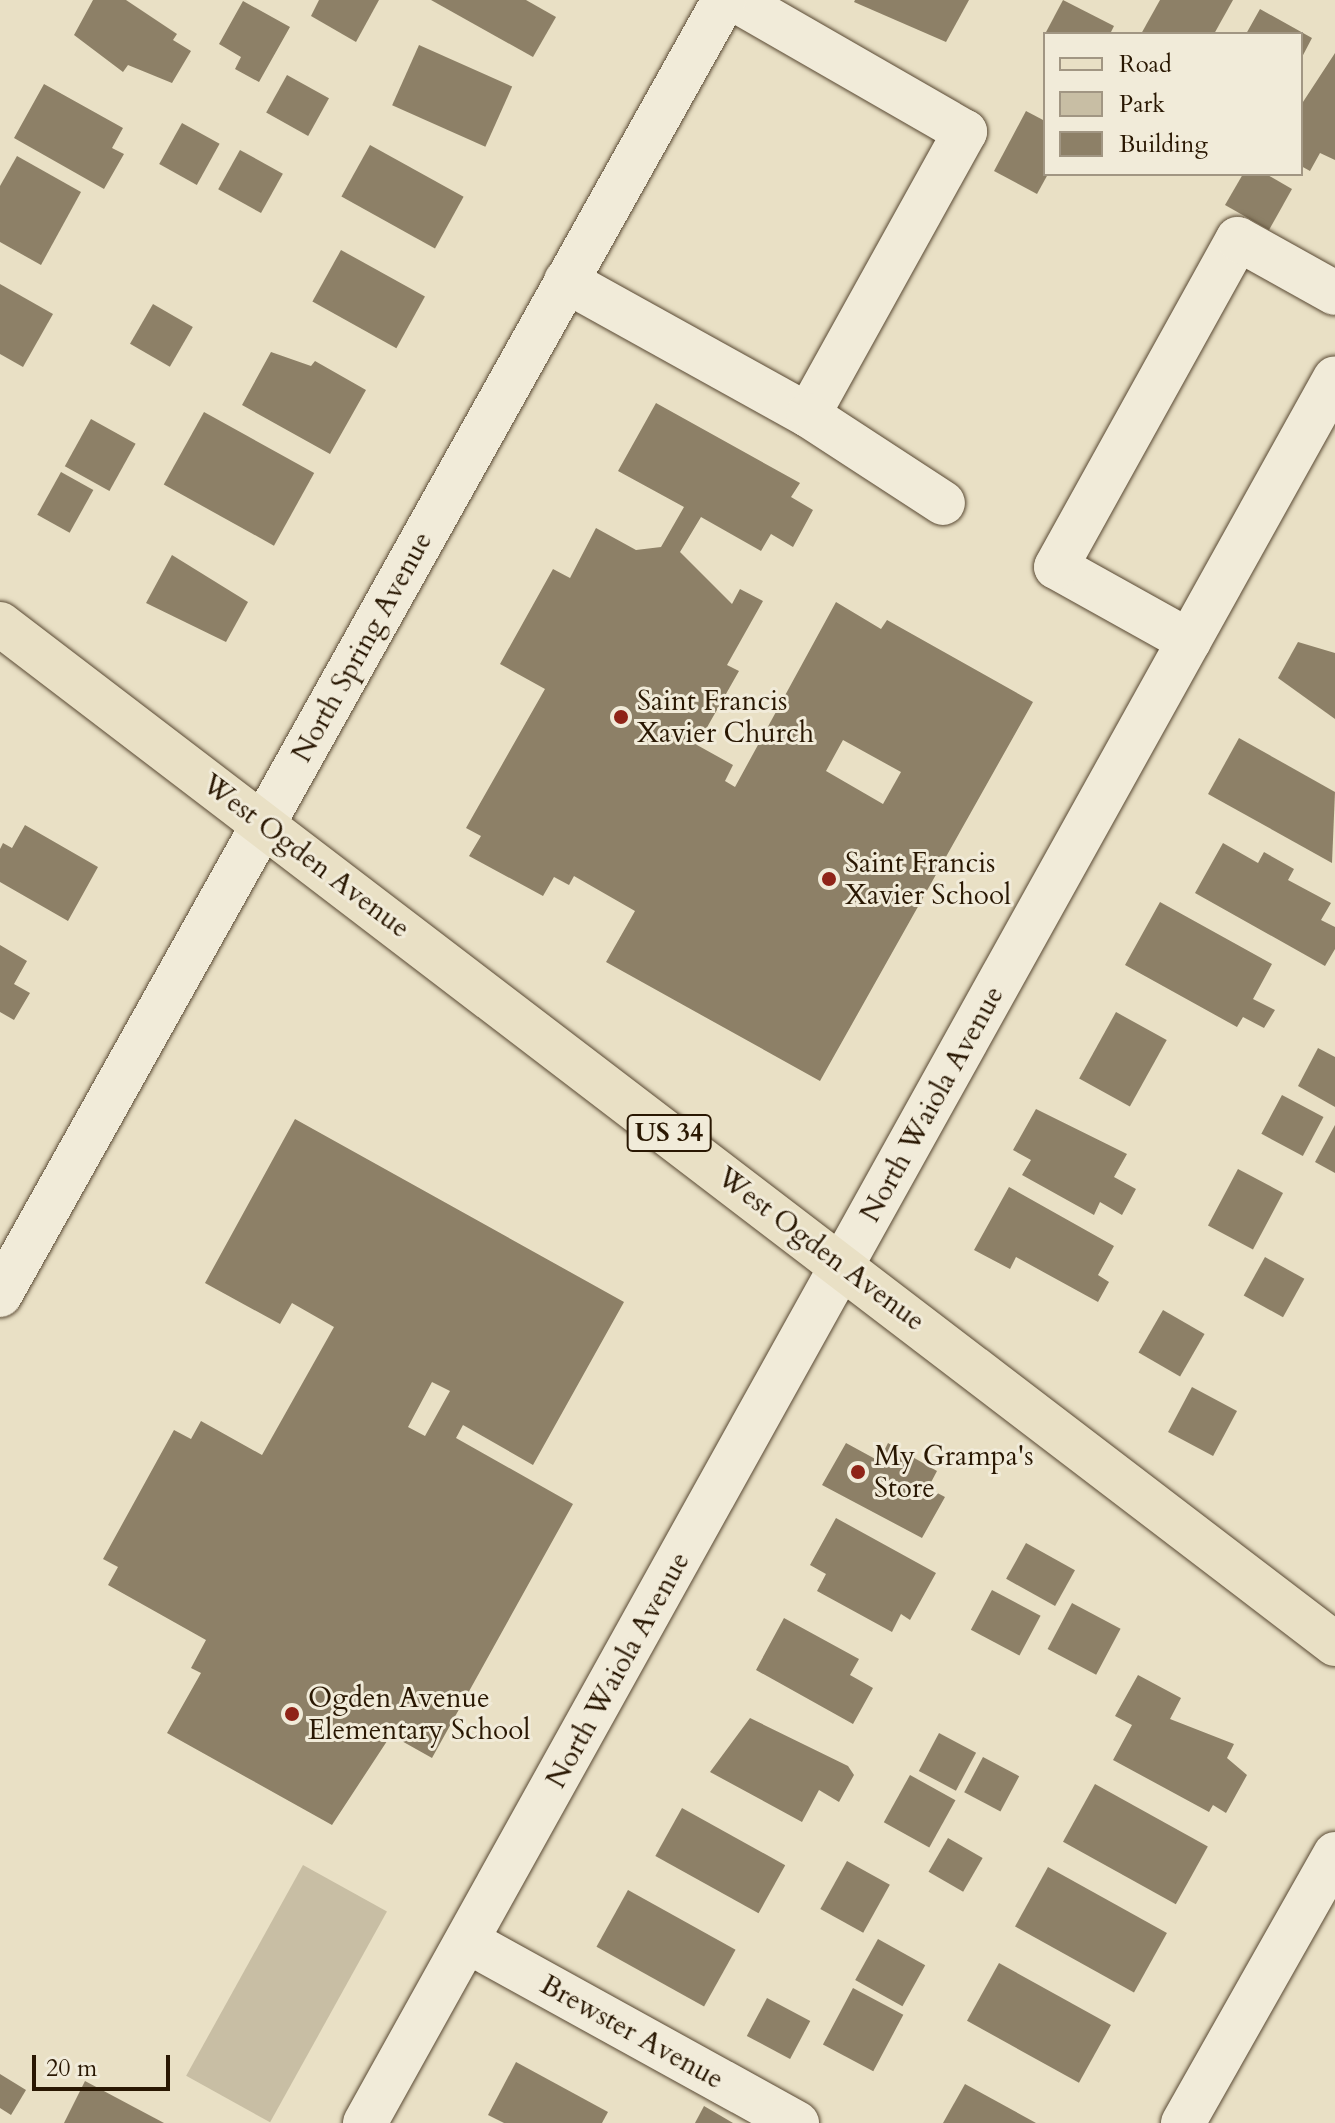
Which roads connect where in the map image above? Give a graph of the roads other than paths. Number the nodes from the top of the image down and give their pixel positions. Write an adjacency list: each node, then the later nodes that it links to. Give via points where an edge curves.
1 (724, 0): 3 (street, North Spring Avenue)
2 (735, 0): 6 (street, via 965,132)
3 (566, 281): 6 (street); 10 (street, North Spring Avenue)
4 (1335, 293): 9 (street, via 1238,239 1056,567)
5 (1335, 378): 9 (street, North Waiola Avenue)
6 (808, 415): 7 (street)
7 (943, 503)
8 (0, 624): 10 (main road, West Ogden Avenue / US 34)
9 (1189, 641): 11 (street, North Waiola Avenue)
10 (264, 823): 11 (main road, West Ogden Avenue / US 34); 12 (street, North Spring Avenue)
11 (842, 1265): 13 (main road, West Ogden Avenue / US 34); 15 (street, North Waiola Avenue)
12 (0, 1295)
13 (1335, 1644)
14 (1335, 1854): 18 (street)
15 (467, 1941): 16 (street, North Waiola Avenue); 17 (street, Brewster Avenue)
16 (365, 2123)
17 (797, 2123)
18 (1183, 2123)

